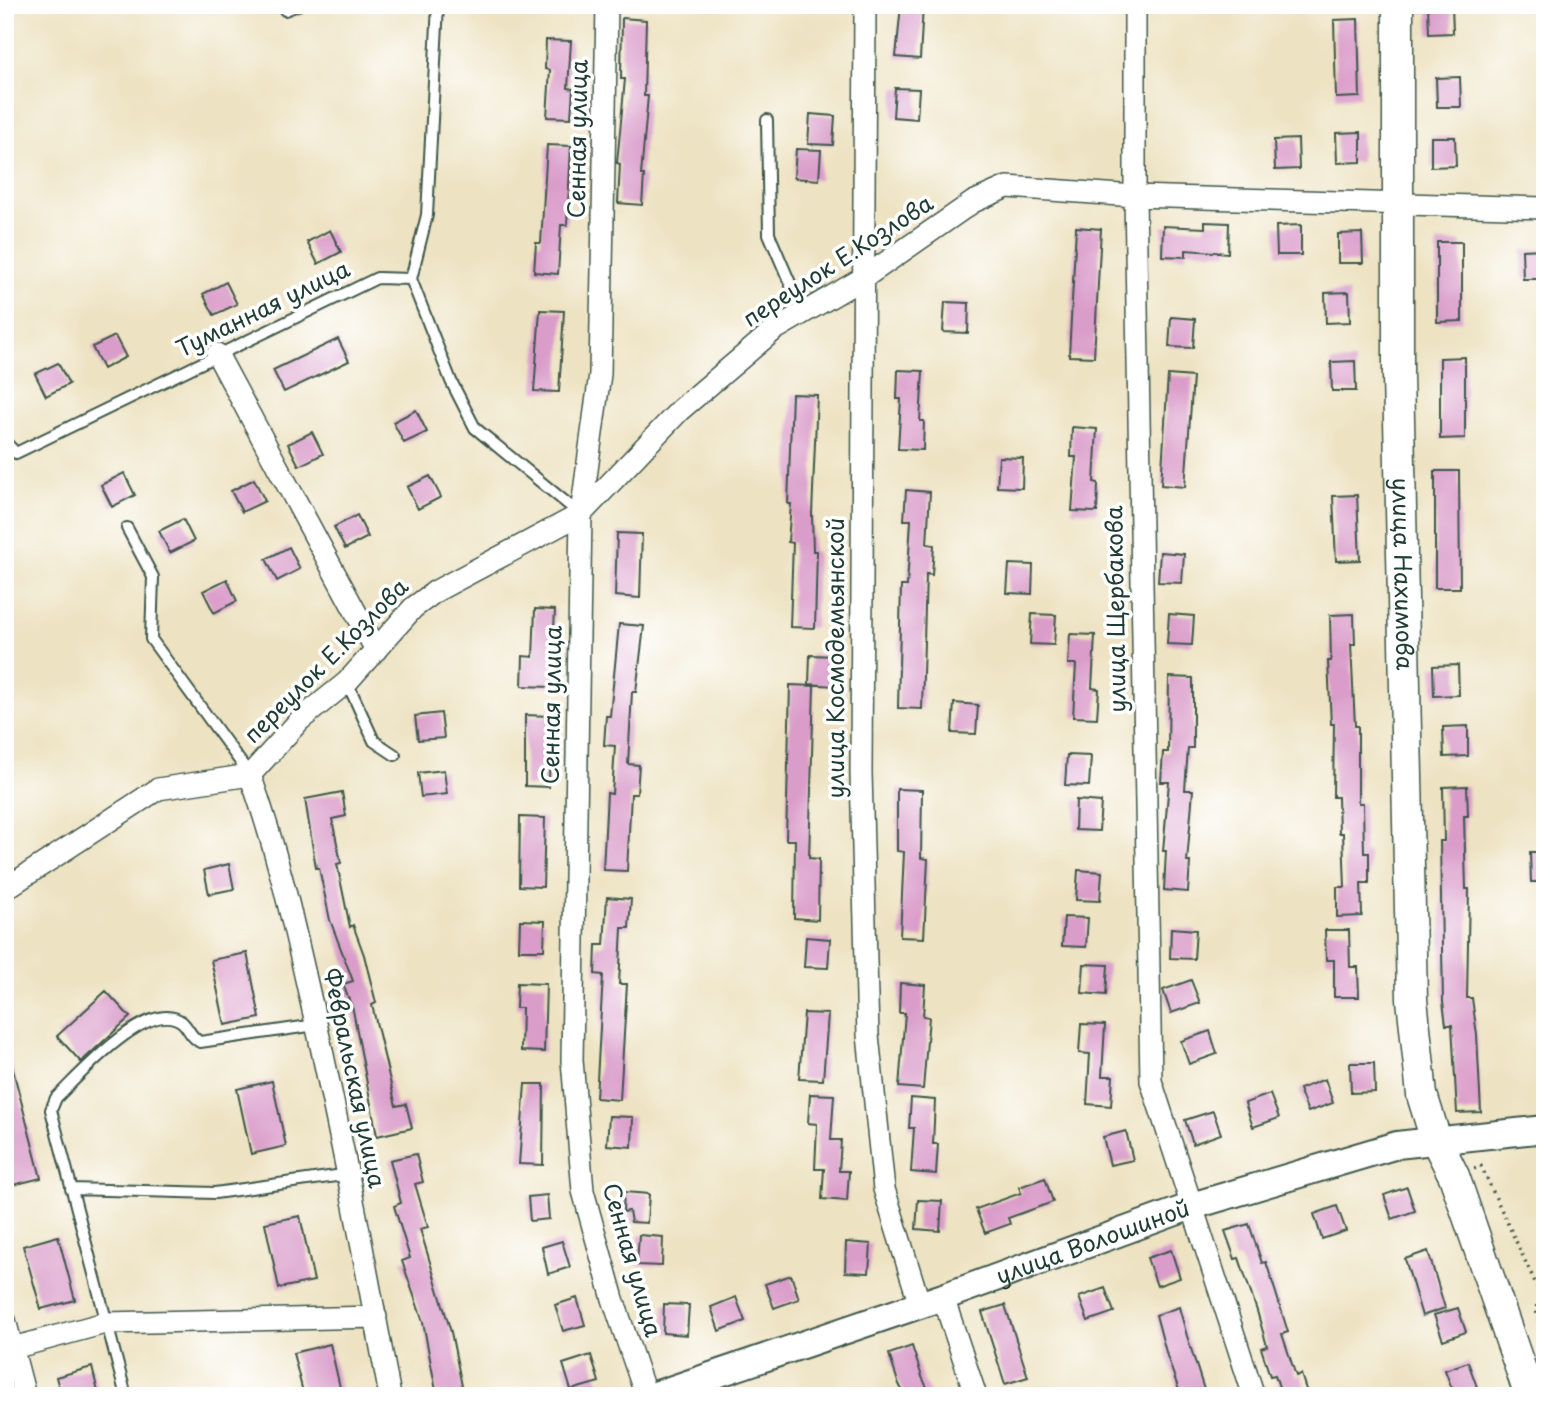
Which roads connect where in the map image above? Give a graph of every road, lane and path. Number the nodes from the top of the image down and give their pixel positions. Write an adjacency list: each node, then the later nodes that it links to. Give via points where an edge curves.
1 (298, 5): 7 (lane)
2 (438, 5): 13 (lane, via 427,215)
3 (607, 5): 17 (street, Сенная улица, via 600,374)
4 (865, 5): 12 (street, улица Космодемьянской)
5 (1135, 5): 9 (street, улица Щербакова)
6 (1398, 5): 10 (main road, улица Нахимова)
7 (285, 10)
8 (767, 120): 14 (lane, via 769,234)
9 (1135, 196): 10 (street, переулок Е.Козлова); 12 (street, переулок Е.Козлова, via 1007,187 973,202); 30 (street, улица Щербакова, via 1151,1081)
10 (1399, 204): 11 (street, переулок Е.Козлова); 26 (main road, улица Нахимова, via 1412,999 1422,1095)
11 (1545, 208)
12 (864, 277): 14 (street, переулок Е.Козлова); 31 (street, улица Космодемьянской, via 862,773 868,1035 884,1189)
13 (411, 279): 15 (lane, Туманная улица, via 377,278); 17 (lane, via 451,381 475,428)
14 (802, 312): 17 (street, переулок Е.Козлова, via 774,330 680,410)
15 (218, 354): 16 (lane, Туманная улица, via 16,453); 19 (street)
16 (5, 442)
17 (581, 514): 19 (street, переулок Е.Козлова, via 436,591 389,631); 37 (street, Сенная улица, via 572,1060 575,1126 583,1191 596,1244)
18 (127, 528): 22 (lane, via 153,577 151,639)
19 (376, 650): 20 (street, переулок Е.Козлова)
20 (347, 682): 21 (lane, via 374,741); 22 (street, переулок Е.Козлова, via 300,720)
21 (395, 755)
22 (250, 775): 23 (street, via 158,789); 24 (street, Февральская улица, via 275,851)
23 (5, 889)
24 (316, 1025): 27 (street, Февральская улица); 29 (lane, via 200,1042 182,1022 168,1017 138,1024 57,1098 51,1110)
25 (1545, 1129): 26 (street, улица Волошиной)
26 (1436, 1140): 28 (main road, улица Нахимова); 30 (street, улица Волошиной, via 1397,1145)
27 (350, 1174): 29 (lane, via 215,1193); 32 (street, Февральская улица)
28 (1454, 1176): 35 (path, via 1481,1166 1541,1295 1535,1310); 43 (main road, улица Нахимова)
29 (71, 1189): 34 (lane)
30 (1192, 1206): 31 (street, улица Волошиной); 42 (street, улица Щербакова)
31 (931, 1301): 37 (street, улица Волошиной); 41 (street, улица Космодемьянской)
32 (376, 1317): 34 (street); 40 (street, Февральская улица)
33 (5, 1320): 36 (street)
34 (105, 1323): 36 (street); 39 (lane)
35 (1545, 1338)
36 (13, 1348): 38 (street)
37 (656, 1395)
38 (25, 1396)
39 (126, 1396)
40 (390, 1396)
41 (976, 1396)
42 (1254, 1396)
43 (1530, 1396)

